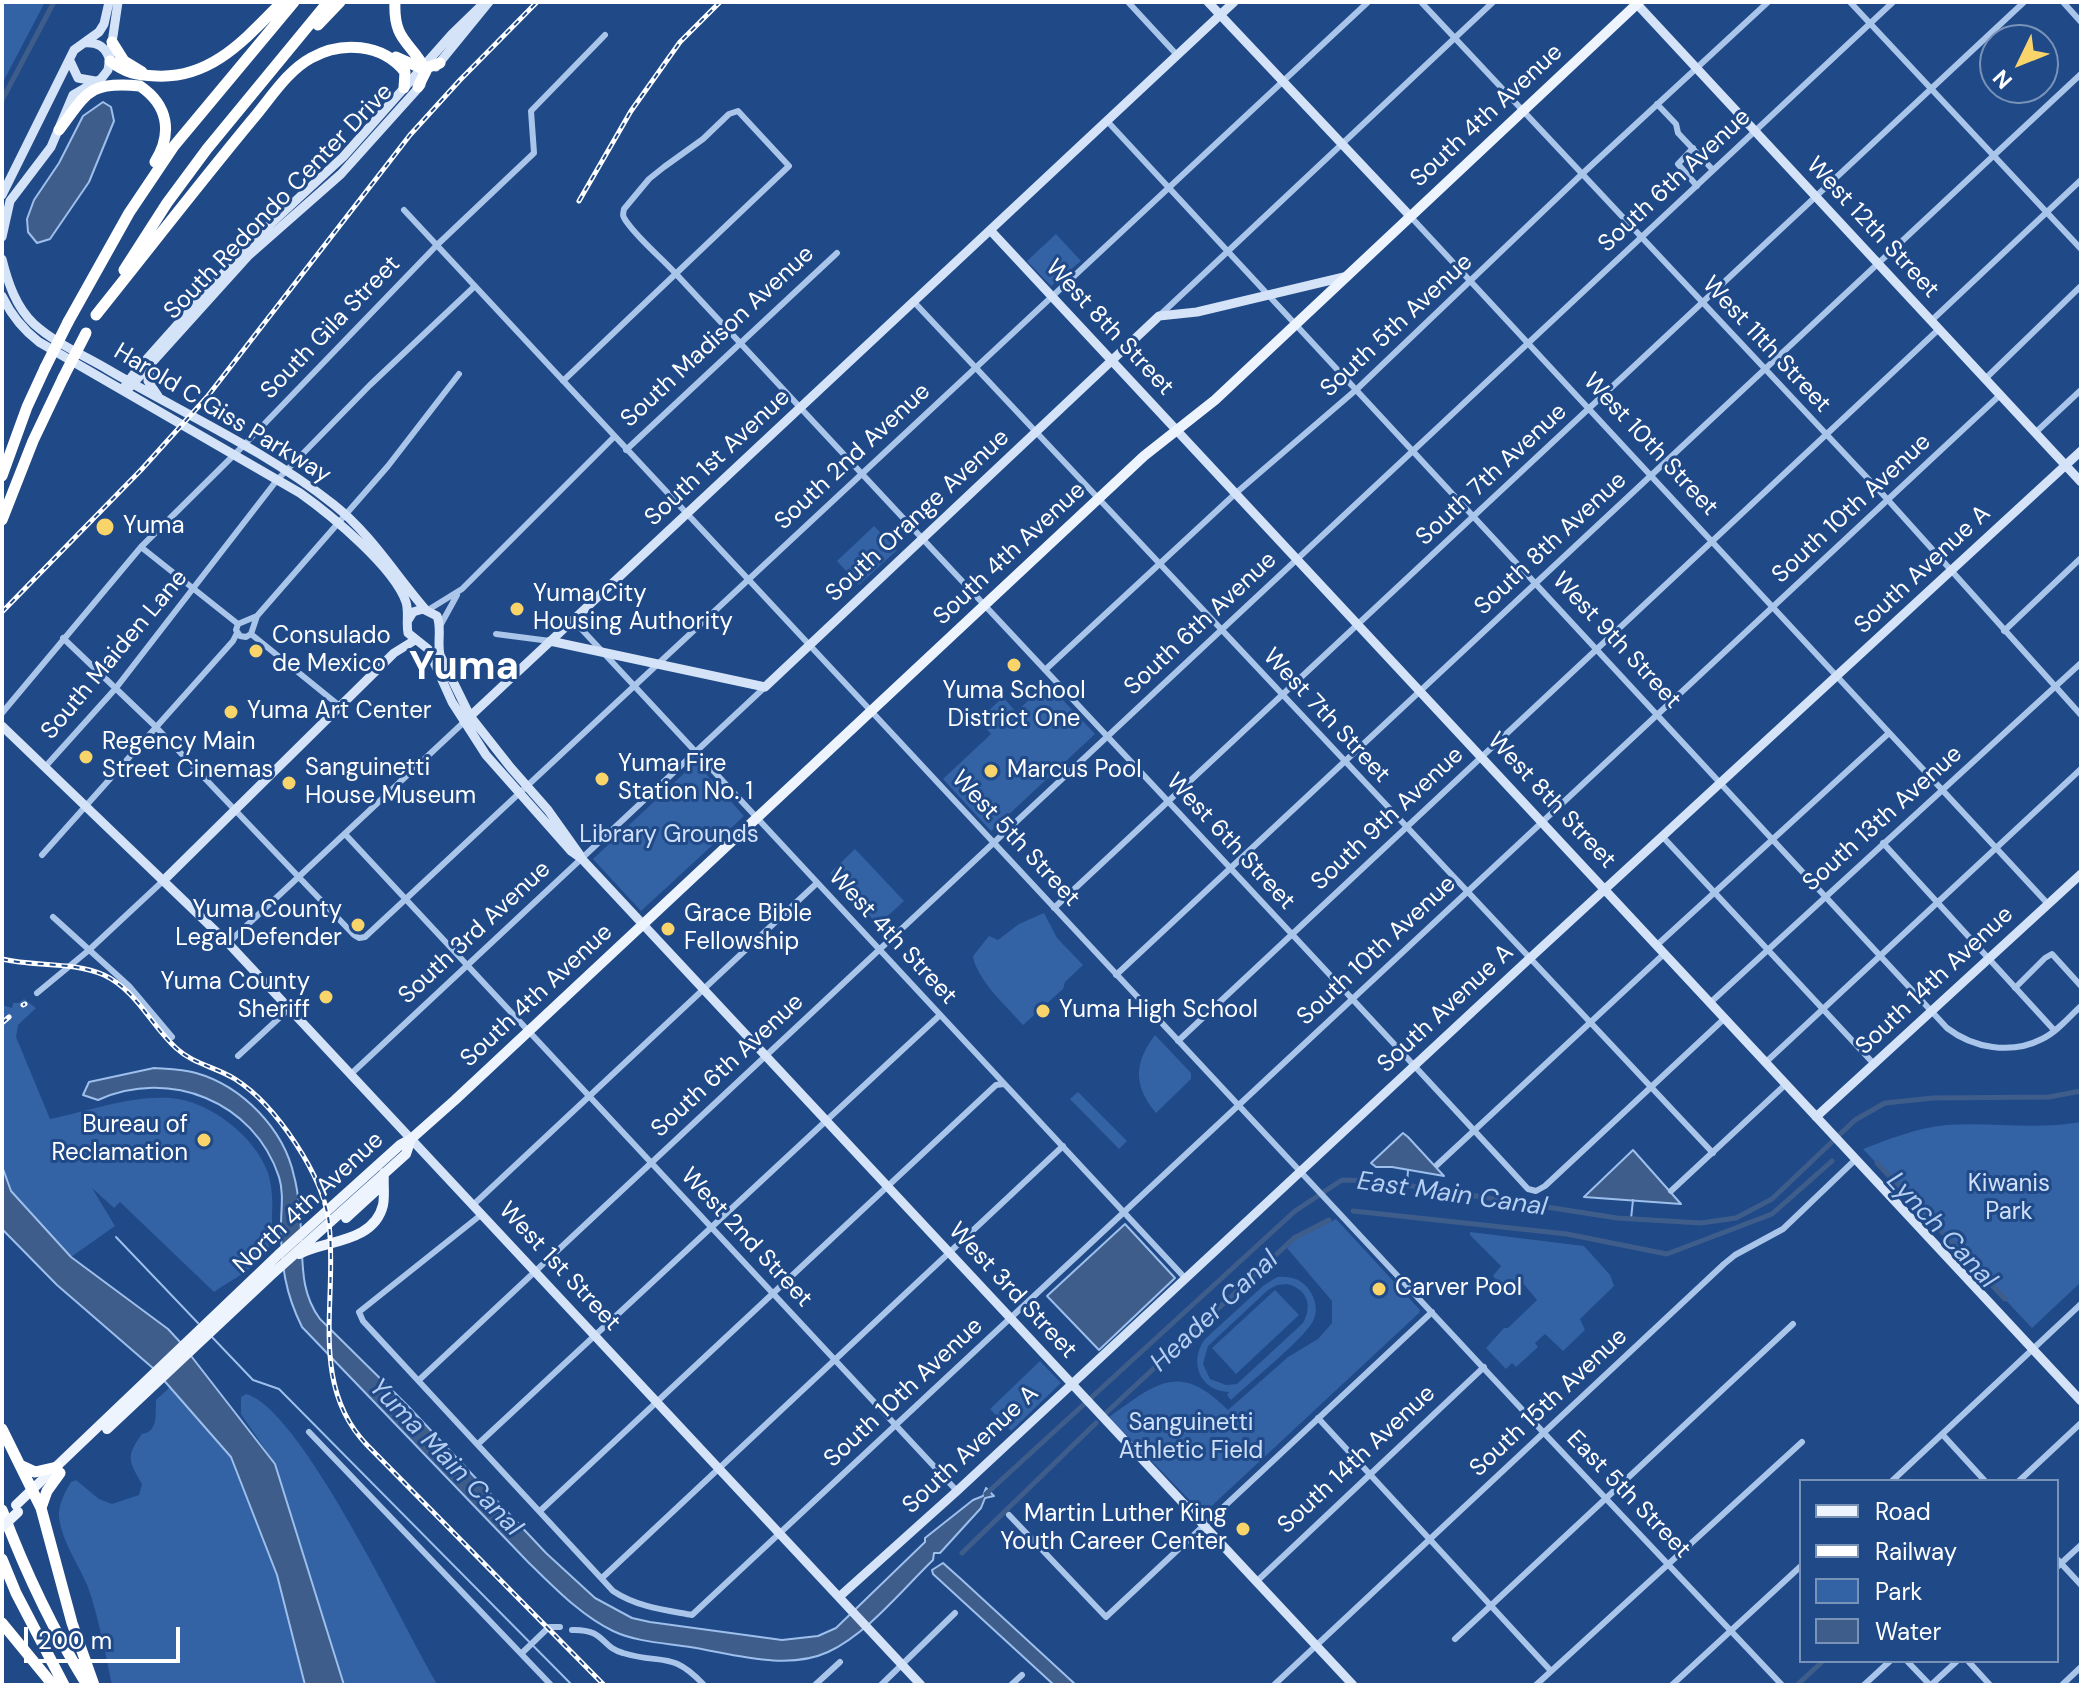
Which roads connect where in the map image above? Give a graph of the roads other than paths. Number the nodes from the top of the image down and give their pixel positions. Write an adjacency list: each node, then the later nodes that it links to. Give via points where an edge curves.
1 (109, 2): 27 (main road, via 104,24)
2 (118, 2): 26 (main road)
3 (282, 2): 35 (highway, via 222,59 203,69)
4 (294, 2): 79 (highway, via 174,146)
5 (328, 2): 39 (highway)
6 (340, 2): 39 (highway)
7 (395, 2): 32 (highway, via 400,36)
8 (487, 2): 32 (main road, South Redondo Center Drive)
9 (1128, 2): 29 (street)
10 (1208, 2): 21 (main road, West 10th Street)
11 (1234, 2): 21 (main road, South 1st Avenue)
12 (1368, 2): 37 (street, South 2nd Avenue)
13 (1421, 2): 25 (street, West 11th Street)
14 (1493, 2): 25 (street)
15 (1768, 2): 33 (street, South 5th Avenue)
16 (1850, 2): 23 (street)
17 (1893, 2): 23 (street, South 6th Avenue)
18 (2024, 2): 42 (street, South 7th Avenue)
19 (2063, 2): 22 (street)
20 (1637, 3): 33 (main road, West 12th Street); 44 (main road, South 4th Avenue)
21 (1220, 15): 29 (main road, South 1st Avenue); 37 (main road, West 10th Street)
22 (2081, 22)
23 (1870, 23): 42 (street); 47 (street, South 6th Avenue)
24 (605, 35): 64 (street, South Gila Street, via 531,111 534,153)
25 (1455, 39): 44 (street, West 11th Street); 48 (street)
26 (112, 42): 30 (main road); 35 (highway, via 124,61)
27 (84, 43): 30 (main road, via 103,47); 31 (main road)
28 (376, 50): 32 (highway); 41 (highway, via 405,72); 82 (highway, via 336,49 299,66)
29 (1177, 55): 45 (main road, South 1st Avenue)
30 (110, 59): 35 (highway, via 128,73); 36 (main road)
31 (70, 61): 36 (main road, via 78,78); 56 (main road)
32 (426, 63): 40 (highway); 41 (main road, South Redondo Center Drive)
33 (1696, 68): 43 (street, South 5th Avenue); 47 (main road, West 12th Street)
34 (2081, 74): 50 (street, South 8th Avenue)
35 (150, 76)
36 (98, 80): 38 (highway); 46 (main road, via 73,95)
37 (1282, 82): 48 (main road, West 10th Street); 55 (street, South 2nd Avenue)
38 (140, 86): 46 (highway, via 114,85 83,96); 79 (highway, via 164,112 165,141 94,263)
39 (259, 86): 82 (highway, via 167,203)
40 (418, 87): 90 (main road, South Redondo Center Drive, via 341,174 249,255)
41 (404, 88): 93 (main road, South Redondo Center Drive, via 343,157 252,241)
42 (1932, 88): 50 (street); 57 (street, South 7th Avenue)
43 (1657, 104): 49 (street); 52 (street, South 5th Avenue)
44 (1523, 111): 52 (street, West 11th Street); 60 (main road, South 4th Avenue)
45 (1108, 122): 55 (street, West 9th Street); 61 (main road, South 1st Avenue)
46 (59, 130): 62 (main road, via 10,201)
47 (1755, 131): 51 (street, South 6th Avenue); 57 (main road, West 12th Street)
48 (1342, 146): 60 (main road, West 10th Street); 66 (street)
49 (1693, 148): 51 (street); 54 (street, via 1678,164)
50 (1994, 155): 59 (street); 69 (street, South 8th Avenue)
51 (1713, 170): 54 (street, South 6th Avenue)
52 (1582, 174): 63 (street, West 11th Street); 72 (street, South 5th Avenue)
53 (2081, 180): 59 (street)
54 (1697, 186): 63 (street, South 6th Avenue)
55 (1168, 187): 66 (street, West 9th Street); 78 (street, South 2nd Avenue)
56 (2, 195)
57 (1816, 197): 69 (main road, West 12th Street); 81 (street, South 7th Avenue)
58 (404, 210): 64 (street)
59 (2047, 212): 65 (street); 84 (street)
60 (1410, 216): 71 (main road, South 4th Avenue); 72 (street, West 10th Street)
61 (990, 230): 78 (main road, West 8th Street); 80 (main road, South 1st Avenue)
62 (2, 237)
63 (1641, 237): 81 (street, West 11th Street); 88 (street, South 6th Avenue)
64 (437, 245): 74 (street); 110 (street, South Gila Street)
65 (2081, 249)
66 (1228, 251): 76 (street, West 9th Street); 83 (street)
67 (837, 253): 87 (street, South Madison Avenue)
68 (2, 259): 73 (main road, Harold C Giss Parkway)
69 (1878, 264): 84 (main road, West 12th Street); 92 (street, South 8th Avenue)
70 (675, 273): 70 (street, West 6th Street, via 789,166 738,111 649,179 624,209 626,220); 87 (street, West 6th Street); 97 (street)
71 (1344, 277): 76 (main road); 85 (main road, South 4th Avenue)
72 (1471, 282): 88 (street, West 10th Street); 99 (street, South 5th Avenue)
73 (5, 286): 94 (main road, Harold C Giss Parkway, via 33,323)
74 (475, 286): 97 (street); 116 (street, South Maiden Lane)
75 (2081, 286): 96 (street)
76 (1269, 295): 83 (main road); 85 (street, West 9th Street)
77 (2, 296): 98 (main road, Harold C Giss Parkway, via 26,332)
78 (1052, 296): 89 (main road, West 8th Street); 91 (street, South 2nd Avenue)
79 (80, 299): 118 (highway, bridge, via 27,407)
80 (914, 302): 91 (street, West 7th Street); 103 (main road, South 1st Avenue)
81 (1703, 303): 92 (street, West 11th Street); 104 (street, South 7th Avenue)
82 (96, 315): 128 (highway, bridge, via 33,441)
83 (1159, 316): 89 (main road, South Orange Avenue)
84 (1931, 321): 86 (main road, West 12th Street)
85 (1295, 323): 99 (street, West 9th Street); 105 (main road, South 4th Avenue)
86 (1939, 329): 96 (main road, West 12th Street); 108 (street, South 9th Avenue)
87 (739, 342): 103 (street, West 6th Street); 111 (street, South Madison Avenue)
88 (1528, 343): 104 (street, West 10th Street); 112 (street, South 6th Avenue)
89 (1112, 361): 105 (main road, West 8th Street); 106 (main road, South Orange Avenue)
90 (151, 364): 98 (main road, South Redondo Center Drive); 102 (main road, via 149,385)
91 (975, 367): 106 (street, West 7th Street); 117 (street, South 2nd Avenue)
92 (1764, 369): 108 (street, West 11th Street); 119 (street, South 8th Avenue)
93 (136, 371): 94 (main road); 98 (main road, South Redondo Center Drive)
94 (113, 373): 98 (main road, Harold C Giss Parkway)
95 (459, 374): 127 (street)
96 (1985, 379): 101 (main road, West 12th Street)
97 (563, 381): 109 (street)
98 (126, 388): 102 (main road, Harold C Giss Parkway); 114 (main road, Harold C Giss Parkway)
99 (1357, 389): 112 (street, West 9th Street); 122 (street, South 5th Avenue)
100 (2081, 390): 107 (street)
101 (2000, 395): 107 (main road, West 12th Street); 124 (street, South 10th Avenue)
102 (167, 404): 110 (main road, Harold C Giss Parkway)
103 (801, 408): 117 (street, West 6th Street); 125 (main road, South 1st Avenue)
104 (1589, 409): 119 (street, West 10th Street); 126 (street, South 7th Avenue)
105 (1176, 430): 122 (main road, West 8th Street); 123 (main road, South 4th Avenue)
106 (1036, 432): 123 (street, West 7th Street); 129 (main road, South Orange Avenue)
107 (2035, 433): 115 (main road, West 12th Street)
108 (1825, 435): 124 (street, West 11th Street); 130 (street, South 9th Avenue)
109 (614, 437): 111 (street); 139 (street, South Madison Avenue)
110 (243, 446): 114 (street, South Gila Street); 116 (main road, Harold C Giss Parkway)
111 (626, 450): 125 (street)
112 (1413, 450): 126 (street, West 9th Street); 133 (street, South 6th Avenue)
113 (2081, 451): 115 (main road, South Avenue A)
114 (234, 455): 120 (main road, Harold C Giss Parkway); 131 (street, South Gila Street)
115 (2066, 466): 121 (main road, West 12th Street); 135 (main road, South Avenue A)
116 (285, 471): 120 (street, South Maiden Lane); 127 (main road, Harold C Giss Parkway)
117 (861, 473): 129 (street, West 6th Street); 136 (street, South 2nd Avenue)
118 (2, 476)
119 (1650, 476): 130 (street, West 10th Street); 137 (street, South 8th Avenue)
120 (277, 480): 127 (main road, Harold C Giss Parkway); 138 (street, South Maiden Lane)
121 (2081, 482)
122 (1236, 493): 133 (main road, West 8th Street); 134 (street, South 5th Avenue)
123 (1098, 498): 134 (street, West 7th Street); 140 (main road, South 4th Avenue)
124 (1888, 500): 135 (street, West 11th Street); 141 (street, South 10th Avenue)
125 (687, 514): 136 (street, West 5th Street); 143 (main road, South 1st Avenue)
126 (1474, 516): 137 (street, West 9th Street); 144 (street, South 7th Avenue)
127 (342, 519): 142 (main road, Harold C Giss Parkway, via 386,557); 145 (main road, Harold C Giss Parkway, via 402,593); 147 (street)
128 (2, 520)
129 (923, 540): 140 (street, West 6th Street); 154 (main road, South Orange Avenue)
130 (1712, 542): 141 (street, West 10th Street); 155 (street, South 9th Avenue)
131 (141, 547): 138 (street); 151 (street, South Gila Street)
132 (2081, 558): 149 (street)
133 (1297, 559): 144 (main road, West 8th Street); 148 (street, South 6th Avenue)
134 (1160, 564): 148 (street, West 7th Street); 160 (street, South 5th Avenue)
135 (1952, 570): 149 (street, West 11th Street); 161 (main road, South Avenue A)
136 (748, 580): 154 (street, West 5th Street); 158 (street, South 2nd Avenue)
137 (1536, 582): 155 (street, West 9th Street); 166 (street, South 8th Avenue)
138 (194, 588): 147 (street); 165 (street, South Maiden Lane)
139 (462, 589): 142 (street, South Madison Avenue); 146 (street, South Madison Avenue)
140 (984, 605): 160 (street, West 6th Street); 169 (main road, South 4th Avenue)
141 (1773, 607): 161 (street, West 10th Street); 171 (street, South 10th Avenue)
142 (427, 610): 145 (main road, via 413,612); 146 (main road, via 437,616)
143 (573, 620): 153 (main road, South 1st Avenue); 156 (street, West 4th Street)
144 (1358, 624): 166 (main road, West 8th Street); 167 (street, South 7th Avenue)
145 (407, 625): 152 (main road); 157 (main road)
146 (439, 628): 152 (main road, via 434,638); 173 (main road, via 440,655)
147 (246, 630): 168 (street); 175 (street)
148 (1221, 630): 167 (street, West 7th Street); 177 (street, South 6th Avenue)
149 (2004, 631): 164 (street, West 11th Street)
150 (496, 634): 153 (street)
151 (63, 638): 165 (street); 170 (street, South Gila Street)
152 (418, 641): 157 (main road); 173 (main road)
153 (550, 641): 156 (main road); 173 (main road, South 1st Avenue)
154 (809, 646): 163 (main road, South Orange Avenue); 169 (street, West 5th Street)
155 (1597, 648): 171 (street, West 9th Street); 179 (street, South 9th Avenue)
156 (602, 652): 158 (main road); 162 (street, West 4th Street)
157 (394, 653): 168 (main road)
158 (658, 663): 162 (street, South 2nd Avenue); 163 (main road)
159 (2081, 663): 164 (street, South 13th Avenue)
160 (1045, 670): 177 (street, West 6th Street)
161 (1837, 676): 176 (street, West 10th Street); 183 (main road, South Avenue A)
162 (634, 687): 178 (street, West 4th Street); 184 (street, South 2nd Avenue)
163 (765, 687): 178 (street, South 3rd Avenue)
164 (2055, 687): 172 (street, West 11th Street); 185 (street, South 13th Avenue)
165 (116, 688): 175 (street); 181 (street, South Maiden Lane)
166 (1420, 691): 179 (main road, West 8th Street); 180 (street, South 8th Avenue)
167 (1282, 695): 180 (street, West 7th Street); 186 (street, South 7th Avenue)
168 (341, 707): 188 (main road)
169 (870, 711): 189 (main road, South 4th Avenue); 195 (street, West 5th Street)
170 (2, 713)
171 (1659, 714): 183 (street, West 9th Street); 190 (street, South 10th Avenue)
172 (2081, 715)
173 (467, 719): 184 (main road, via 486,755); 192 (street, South 1st Avenue)
174 (2, 726): 181 (main road, West 1st Street)
175 (155, 726): 187 (street); 188 (street)
176 (1889, 733): 185 (street, West 10th Street); 194 (street)
177 (1106, 737): 186 (street, West 6th Street); 195 (street, South 6th Avenue)
178 (695, 752): 189 (street, West 4th Street); 199 (street, South 3rd Avenue)
179 (1482, 756): 190 (main road, West 8th Street); 191 (street, South 9th Avenue)
180 (1344, 761): 191 (street, West 7th Street); 200 (street, South 8th Avenue)
181 (45, 767): 187 (main road, West 1st Street)
182 (2081, 769): 197 (street)
183 (1722, 782): 193 (main road, South Avenue A); 194 (street, West 9th Street)
184 (523, 790): 199 (main road); 209 (street, South 2nd Avenue)
185 (1942, 790): 196 (street, South 13th Avenue); 197 (street, West 10th Street)
186 (1168, 802): 200 (street, West 6th Street); 212 (street, South 7th Avenue)
187 (84, 805): 198 (street); 203 (main road, West 1st Street)
188 (235, 809): 202 (street); 203 (main road)
189 (756, 818): 204 (street, West 4th Street); 214 (main road, South 4th Avenue)
190 (1542, 821): 205 (main road, West 8th Street); 206 (street, South 10th Avenue)
191 (1406, 827): 206 (street, West 7th Street); 215 (street, South 9th Avenue)
192 (345, 834): 202 (street, South 1st Avenue); 209 (street, West 2nd Street)
193 (1662, 836): 205 (main road, South Avenue A); 207 (street)
194 (1772, 841): 207 (street); 208 (street, West 9th Street)
195 (993, 843): 212 (street, West 5th Street); 219 (street, South 6th Avenue)
196 (1883, 843): 208 (street, South 13th Avenue); 210 (street)
197 (1996, 848): 210 (street); 211 (street, West 10th Street)
198 (42, 855)
199 (581, 858): 214 (main road); 225 (street, South 3rd Avenue)
200 (1230, 868): 215 (street, West 6th Street); 226 (street, South 8th Avenue)
201 (2081, 874): 211 (main road, South 14th Avenue)
202 (300, 876): 209 (street, South 2nd Avenue, via 362,938); 216 (street, South 1st Avenue)
203 (164, 880): 216 (main road, West 1st Street); 218 (street)
204 (817, 883): 219 (street, West 4th Street); 229 (street)
205 (1606, 889): 217 (main road, West 8th Street); 224 (main road, South Avenue A)
206 (1467, 892): 224 (street, West 7th Street); 231 (street, South 10th Avenue)
207 (1715, 893): 217 (street); 220 (street)
208 (1824, 898): 220 (street, South 13th Avenue); 222 (street, West 9th Street)
209 (406, 899): 225 (street, West 2nd Street)
210 (1938, 902): 222 (street); 223 (street)
211 (2048, 904): 223 (main road, South 14th Avenue)
212 (1054, 908): 226 (street, West 5th Street)
213 (53, 917): 218 (street)
214 (642, 925): 229 (main road, West 3rd Street); 241 (main road, South 4th Avenue)
215 (1292, 934): 231 (street, West 6th Street); 243 (street, South 9th Avenue)
216 (228, 943): 234 (main road, West 1st Street)
217 (1657, 945): 221 (main road, West 8th Street)
218 (89, 950): 230 (street); 242 (street, via 129,986)
219 (879, 950): 237 (street, West 4th Street); 245 (street, South 6th Avenue)
220 (1768, 950): 232 (street, South 13th Avenue); 235 (street)
221 (1665, 953): 232 (main road, West 8th Street); 239 (street)
222 (1879, 955): 235 (street); 236 (street, West 9th Street)
223 (1989, 958): 228 (street); 236 (main road, South 14th Avenue)
224 (1529, 959): 239 (street, West 7th Street); 248 (main road, South Avenue A)
225 (467, 964): 241 (street, West 2nd Street); 249 (street, South 3rd Avenue)
226 (1116, 975): 243 (street, West 5th Street)
227 (2081, 986): 228 (street, via 2052,954)
228 (2015, 988): 240 (street)
229 (703, 990): 245 (main road, West 3rd Street); 253 (street)
230 (37, 993)
231 (1352, 998): 248 (street, West 6th Street); 254 (street, South 10th Avenue)
232 (1711, 1002): 238 (main road, West 8th Street)
233 (2081, 1006): 240 (street)
234 (290, 1008): 244 (street); 249 (main road, West 1st Street)
235 (1823, 1009): 246 (street); 247 (street)
236 (1932, 1012): 240 (street, West 9th Street, via 1968,1042 1987,1047 2028,1045); 247 (main road, South 14th Avenue)
237 (940, 1015): 250 (street, West 4th Street); 256 (street)
238 (1725, 1018): 246 (main road, West 8th Street); 252 (street)
239 (1589, 1023): 252 (street, West 7th Street); 257 (street)
240 (2054, 1030)
241 (529, 1031): 253 (street, West 2nd Street); 258 (main road, South 4th Avenue)
242 (172, 1037)
243 (1178, 1041): 254 (street, West 5th Street)
244 (238, 1056)
245 (765, 1056): 256 (main road, West 3rd Street); 262 (street, South 6th Avenue)
246 (1766, 1062): 251 (main road, West 8th Street)
247 (1874, 1064): 255 (main road, South 14th Avenue)
248 (1414, 1065): 257 (street, West 6th Street); 264 (main road, South Avenue A)
249 (351, 1074): 258 (main road, West 1st Street)
250 (1004, 1084): 259 (street, West 4th Street); 266 (street, via 996,1085)
251 (1786, 1084): 255 (main road, West 8th Street); 260 (street)
252 (1650, 1088): 257 (street, West 6th Street, via 1536,1191 1528,1189); 260 (street, West 7th Street)
253 (590, 1097): 262 (street, West 2nd Street); 269 (street)
254 (1238, 1105): 264 (street, West 5th Street); 270 (street, South 10th Avenue)
255 (1816, 1117): 261 (main road, West 8th Street)
256 (826, 1121): 266 (main road, West 3rd Street); 272 (street)
257 (1474, 1130): 263 (street)
258 (411, 1139): 265 (main road, North 4th Avenue, via 406,1154); 269 (main road, West 1st Street); 280 (main road, North 4th Avenue, via 278,1255)
259 (1063, 1146): 270 (street, West 4th Street); 274 (street)
260 (1713, 1153): 268 (street)
261 (1856, 1159): 284 (main road, West 8th Street); 296 (street, South 15th Avenue, via 1783,1229 1724,1264)
262 (651, 1163): 272 (street, West 2nd Street); 275 (street, South 6th Avenue)
263 (1437, 1165)
264 (1300, 1171): 267 (street, West 5th Street); 276 (main road, South Avenue A)
265 (383, 1179): 273 (main road, North 4th Avenue); 273 (main road, via 382,1209 368,1225 350,1238)
266 (887, 1187): 274 (main road, West 3rd Street); 277 (street)
267 (1316, 1189): 279 (street, East 5th Street)
268 (1671, 1191)
269 (473, 1205): 271 (main road, West 1st Street)
270 (1125, 1212): 276 (street, West 4th Street); 281 (street, South 10th Avenue)
271 (482, 1214): 275 (main road, West 1st Street); 287 (street, via 359,1312)
272 (712, 1228): 277 (street, West 2nd Street); 283 (street)
273 (305, 1249): 280 (main road, North 4th Avenue)
274 (948, 1252): 281 (main road, West 3rd Street); 285 (street)
275 (534, 1271): 283 (main road, West 1st Street); 287 (street, South 6th Avenue)
276 (1185, 1278): 288 (main road, South Avenue A)
277 (773, 1293): 285 (street, West 2nd Street); 290 (street)
278 (2081, 1304): 284 (street)
279 (1432, 1312): 286 (street, East 5th Street); 291 (street)
280 (225, 1314): 302 (main road, North 4th Avenue)
281 (1010, 1319): 288 (main road, West 3rd Street); 293 (street, South 10th Avenue)
282 (1793, 1324): 309 (street)
283 (596, 1337): 290 (main road, West 1st Street); 299 (street)
284 (2033, 1349): 289 (main road, West 8th Street); 297 (street)
285 (834, 1359): 293 (street, West 2nd Street); 301 (street)
286 (1484, 1367): 296 (street, East 5th Street); 303 (street, South 14th Avenue)
287 (419, 1380): 299 (street)
288 (1071, 1384): 307 (main road, South Avenue A); 317 (main road, West 3rd Street)
289 (2081, 1401)
290 (657, 1402): 301 (main road, West 1st Street); 313 (street)
291 (1318, 1418): 303 (street); 317 (street)
292 (2081, 1423): 306 (street)
293 (895, 1426): 307 (street, West 2nd Street); 318 (street, South 10th Avenue)
294 (2, 1429): 300 (highway)
295 (309, 1432): 338 (street)
296 (1544, 1433): 309 (street, East 5th Street); 319 (street, South 15th Avenue)
297 (1942, 1434): 304 (street); 305 (street)
298 (1802, 1442): 323 (street)
299 (478, 1444): 313 (street)
300 (22, 1466): 302 (highway, via 35,1472); 308 (highway)
301 (718, 1468): 318 (main road, West 1st Street); 326 (street)
302 (58, 1470): 308 (main road, North 4th Avenue); 311 (highway)
303 (1371, 1475): 319 (street); 327 (street, South 14th Avenue)
304 (1894, 1479)
305 (1983, 1479)
306 (2021, 1479)
307 (957, 1491): 329 (main road, South Avenue A)
308 (33, 1493): 310 (main road, North 4th Avenue); 311 (highway)
309 (1607, 1498): 323 (street, East 5th Street); 330 (street)
310 (17, 1508): 315 (main road); 316 (main road, bridge)
311 (41, 1508): 351 (highway)
312 (2, 1510): 350 (highway, via 21,1560)
313 (540, 1511): 326 (street)
314 (1009, 1515): 317 (street, via 1106,1617)
315 (2, 1518)
316 (2, 1527)
317 (1205, 1527): 327 (main road, West 3rd Street)
318 (779, 1533): 326 (street, South 10th Avenue, via 692,1615 626,1599); 329 (main road, West 1st Street)
319 (1430, 1539): 330 (street); 337 (street, South 15th Avenue)
320 (2081, 1545): 322 (street)
321 (2, 1559): 349 (highway)
322 (2059, 1563)
323 (1668, 1564): 335 (street, East 5th Street); 346 (street)
324 (2059, 1565): 328 (street)
325 (1799, 1568): 335 (street)
326 (602, 1578)
327 (1256, 1582): 337 (main road, West 3rd Street)
328 (2081, 1585)
329 (839, 1597): 344 (main road, West 1st Street)
330 (1490, 1607): 336 (street); 346 (street)
331 (955, 1613): 344 (street)
332 (2, 1623): 348 (highway)
333 (560, 1627): 338 (street, via 549,1627)
334 (572, 1630): 353 (street, via 602,1637 620,1653 678,1662)
335 (1731, 1630): 361 (street); 362 (street, East 5th Street)
336 (1455, 1639)
337 (1316, 1646): 358 (street, South 15th Avenue); 359 (main road, West 3rd Street)
338 (524, 1651): 352 (street)
339 (840, 1662): 354 (street)
340 (1888, 1663): 363 (street)
341 (1909, 1663): 364 (street)
342 (1955, 1663): 364 (street)
343 (1970, 1663): 365 (street)
344 (902, 1665): 355 (street); 356 (main road, West 1st Street)
345 (2081, 1667): 366 (street)
346 (1551, 1671): 360 (street)
347 (1022, 1675): 357 (street)
348 (53, 1685)
349 (64, 1685)
350 (87, 1685)
351 (94, 1685)
352 (551, 1685)
353 (704, 1685)
354 (815, 1685)
355 (881, 1685)
356 (921, 1685)
357 (1011, 1685)
358 (1274, 1685)
359 (1353, 1685)
360 (1536, 1685)
361 (1672, 1685)
362 (1782, 1685)
363 (1864, 1685)
364 (1930, 1685)
365 (1990, 1685)
366 (2062, 1685)

